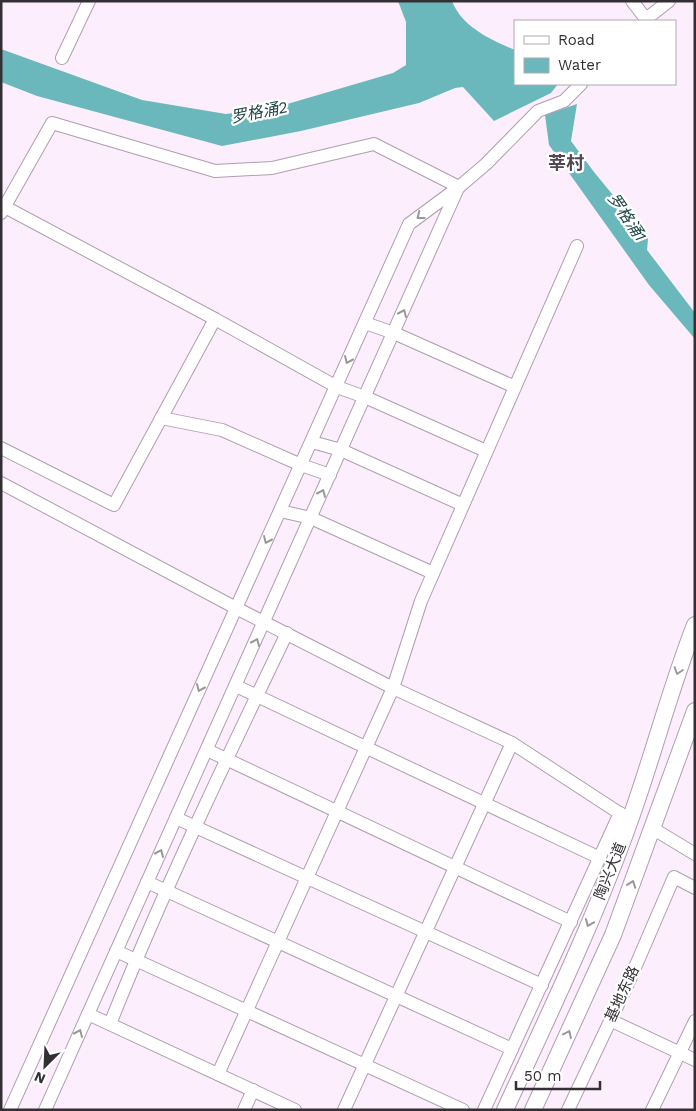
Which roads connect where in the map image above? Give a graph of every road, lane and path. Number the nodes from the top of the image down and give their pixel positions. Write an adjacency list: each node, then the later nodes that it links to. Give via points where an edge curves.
1 (89, 1): 5 (street)
2 (632, 1): 4 (street)
3 (669, 1): 4 (street)
4 (645, 20)
5 (62, 58)
6 (580, 85): 7 (street, via 564,101 538,111)
7 (459, 187): 8 (street, via 374,144 272,168 215,171 52,123); 11 (street, one-way to 11, via 409,224); 12 (street, one-way to 7)
8 (3, 210): 10 (street)
9 (576, 246): 14 (street)
10 (215, 319): 13 (street); 16 (street)
11 (365, 323): 12 (street); 13 (street, one-way to 13)
12 (394, 332): 14 (street); 15 (street)
13 (337, 387): 15 (street); 17 (street)
14 (515, 387): 20 (street)
15 (365, 397): 19 (street); 20 (street)
16 (161, 418): 18 (street, via 114,505); 21 (street, via 222,430)
17 (312, 442): 19 (street); 21 (street)
18 (1, 448)
19 (341, 450): 22 (street); 24 (street)
20 (486, 451): 24 (street)
21 (301, 465): 22 (street); 25 (street)
22 (330, 475): 26 (street, one-way to 22)
23 (1, 483): 28 (street)
24 (463, 505): 27 (street)
25 (280, 511): 26 (street); 28 (street, one-way to 28)
26 (311, 518): 27 (street); 29 (street)
27 (433, 573): 33 (street)
28 (236, 608): 29 (street); 71 (street, one-way to 71)
29 (265, 622): 31 (street); 32 (street, one-way to 29)
30 (695, 625): 42 (main road, 陶兴大道, one-way to 42)
31 (287, 633): 33 (street); 34 (street)
32 (236, 686): 34 (street); 38 (street)
33 (394, 688): 36 (street); 37 (street)
34 (257, 696): 37 (street); 39 (street)
35 (695, 712): 45 (main road, 陶兴大道)
36 (512, 743): 40 (street); 42 (street)
37 (366, 747): 40 (street); 41 (street)
38 (207, 750): 39 (street); 43 (street)
39 (227, 759): 41 (street); 44 (street)
40 (485, 804): 47 (street); 48 (street)
41 (337, 811): 48 (street); 49 (street)
42 (625, 817): 47 (street); 78 (main road, 陶兴大道, one-way to 78, via 578,952)
43 (176, 818): 44 (street); 50 (street, one-way to 43)
44 (195, 827): 49 (street); 52 (street)
45 (652, 828): 46 (street); 79 (main road, 陶兴大道, one-way to 45, via 613,935)
46 (695, 854)
47 (600, 858): 53 (street)
48 (456, 868): 53 (street); 54 (street)
49 (306, 878): 54 (street); 55 (street)
50 (147, 882): 52 (street); 56 (street)
51 (695, 888): 62 (street, 基地东路, via 674,877)
52 (166, 891): 55 (street); 57 (street)
53 (571, 922): 58 (street)
54 (426, 932): 58 (street); 59 (street)
55 (278, 942): 59 (street); 60 (street)
56 (116, 951): 57 (street); 61 (street)
57 (136, 959): 60 (street); 64 (street)
58 (542, 985): 65 (street)
59 (397, 996): 65 (street); 68 (street)
60 (247, 1010): 68 (street); 69 (street)
61 (88, 1014): 64 (street); 72 (street, one-way to 61)
62 (610, 1020): 66 (street); 80 (street, 基地东路)
63 (695, 1021): 66 (street)
64 (110, 1024): 69 (street)
65 (512, 1049): 77 (street)
66 (680, 1052): 67 (street); 81 (street)
67 (695, 1060)
68 (365, 1065): 75 (street); 76 (street)
69 (218, 1074): 70 (street)
70 (253, 1090): 73 (street); 74 (street)
71 (10, 1108)
72 (45, 1110)
73 (244, 1110)
74 (295, 1110)
75 (344, 1110)
76 (463, 1110)
77 (484, 1110)
78 (505, 1110)
79 (533, 1110)
80 (568, 1110)
81 (652, 1110)

